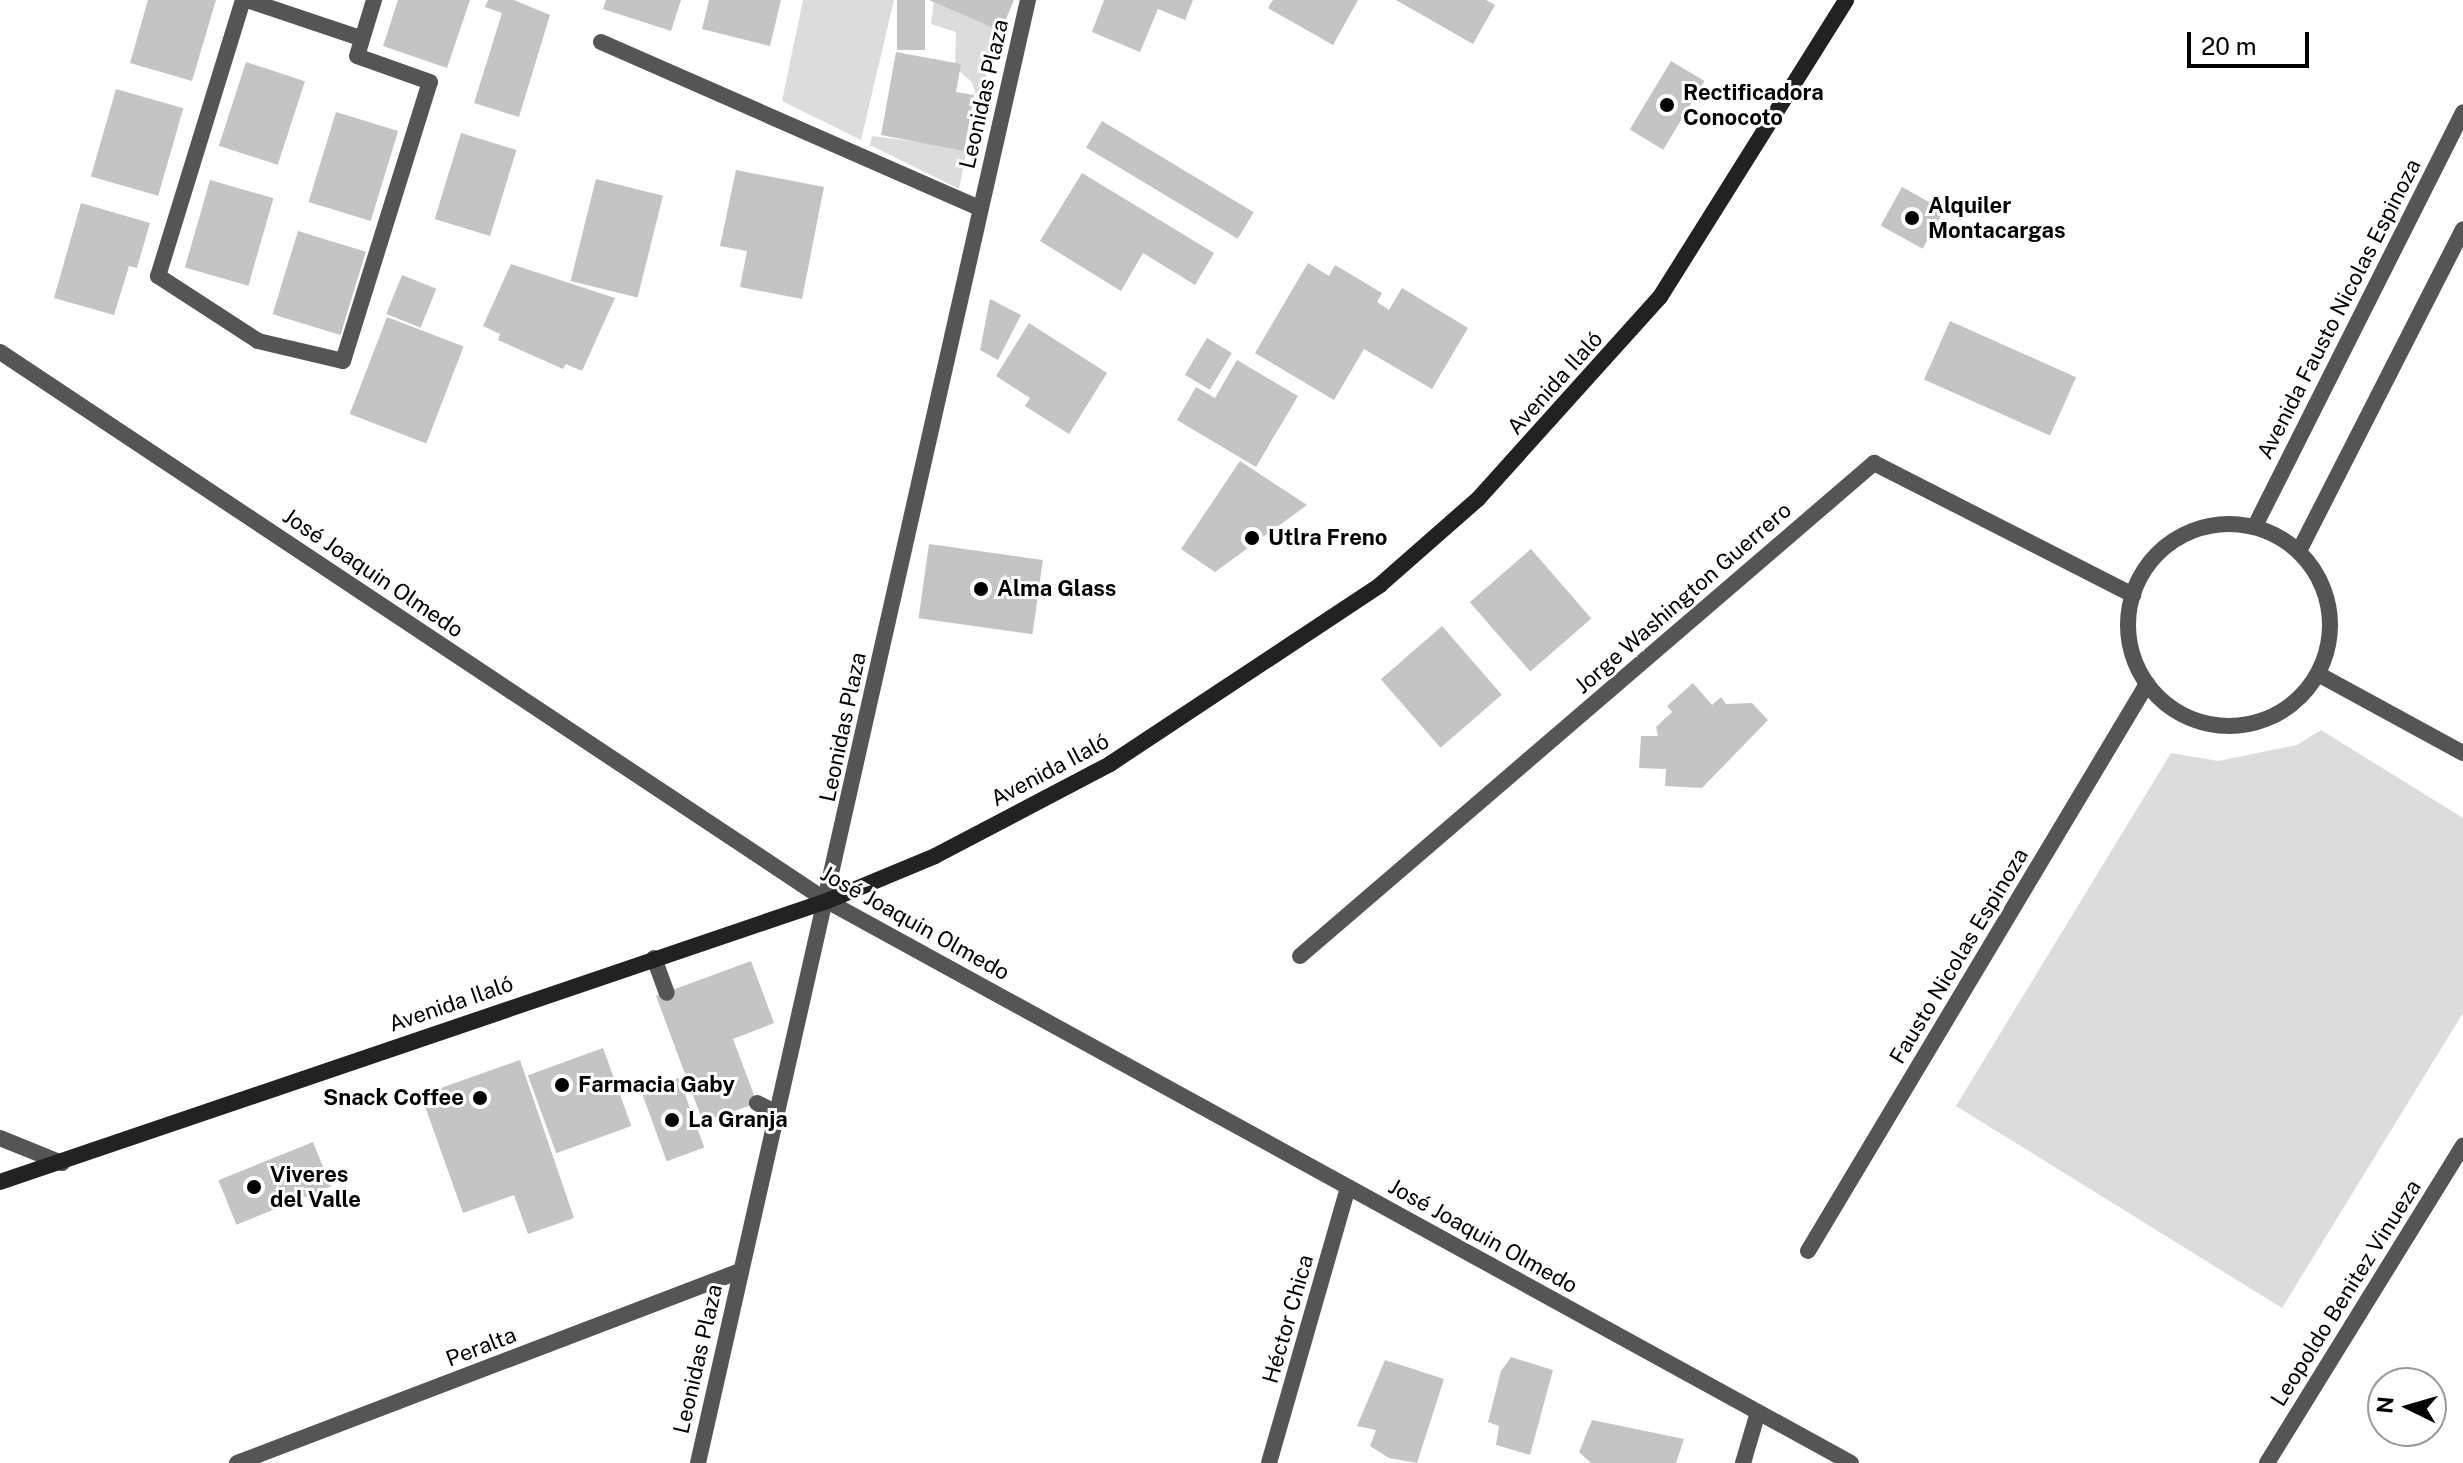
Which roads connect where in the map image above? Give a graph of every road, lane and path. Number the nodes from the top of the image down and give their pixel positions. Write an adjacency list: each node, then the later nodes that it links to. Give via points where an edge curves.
1 (245, 0): 5 (street); 5 (street, via 158,276 258,341 343,361 430,82 357,56)
2 (374, 0): 5 (street)
3 (1028, 0): 8 (street, Leonidas Plaza)
4 (1846, 0): 17 (main road, Avenida Ilaló, via 1660,297 1478,499 1380,585 1110,764 935,856)
5 (360, 38)
6 (601, 42): 8 (street)
7 (2463, 112): 11 (street, Avenida Fausto Nicolas Espinoza)
8 (980, 208): 17 (street, Leonidas Plaza)
9 (2463, 229): 12 (street)
10 (0, 352): 17 (street, José Joaquin Olmedo)
11 (2255, 526): 12 (street); 13 (street, via 2217,524 2180,536 2151,561)
12 (2299, 551): 14 (street, via 2319,577 2329,609 2329,642)
13 (2133, 595): 15 (street, via 2130,641); 18 (street, Jorge Washington Guerrero, via 1874,463)
14 (2318, 674): 15 (street, via 2277,715 2221,727 2167,706); 16 (street)
15 (2147, 684): 28 (street, Fausto Nicolas Espinoza)
16 (2463, 753)
17 (827, 901): 19 (main road, Avenida Ilaló); 22 (street, Leonidas Plaza); 27 (street, José Joaquin Olmedo)
18 (1300, 956)
19 (654, 958): 20 (street); 25 (main road, Avenida Ilaló)
20 (667, 993)
21 (757, 1103): 22 (street)
22 (777, 1113): 29 (street, Leonidas Plaza)
23 (0, 1138): 25 (street)
24 (2463, 1146): 36 (street, Leopoldo Benitez Vinueza)
25 (62, 1163): 26 (main road, Avenida Ilaló)
26 (0, 1182)
27 (1348, 1187): 30 (street, José Joaquin Olmedo); 33 (street, Héctor Chica)
28 (1808, 1251)
29 (740, 1271): 31 (street, Peralta); 32 (street, Leonidas Plaza)
30 (1758, 1412): 34 (street); 35 (street, José Joaquin Olmedo)
31 (237, 1463)
32 (698, 1463)
33 (1269, 1463)
34 (1743, 1463)
35 (1851, 1463)
36 (2267, 1463)

